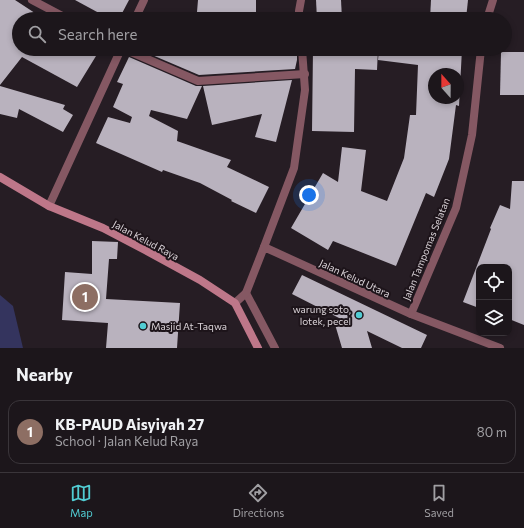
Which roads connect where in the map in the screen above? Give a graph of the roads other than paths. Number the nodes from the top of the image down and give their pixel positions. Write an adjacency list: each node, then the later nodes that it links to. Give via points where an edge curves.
1 (32, 0): 5 (street)
2 (144, 0): 6 (street)
3 (301, 0): 7 (street)
4 (493, 0): 8 (street)
5 (55, 12)
6 (138, 12)
7 (299, 12)
8 (489, 12)
9 (120, 56): 15 (street)
10 (139, 56): 13 (street, via 192,80 203,82)
11 (303, 56): 13 (street)
12 (480, 56): 19 (street, Jalan Tampomas Selatan, via 472,135 456,208)
13 (305, 74): 16 (street, via 294,168)
14 (0, 177): 15 (main road, Jalan Kelud Raya)
15 (49, 206): 18 (main road, Jalan Kelud Raya, via 103,228 200,280)
16 (264, 247): 17 (street); 19 (street, Jalan Kelud Utara)
17 (246, 294): 18 (street); 21 (street)
18 (235, 303): 20 (main road, Jalan Kelud Raya)
19 (411, 314): 22 (street, Jalan Kelud Utara)
20 (258, 348)
21 (275, 348)
22 (500, 348)

